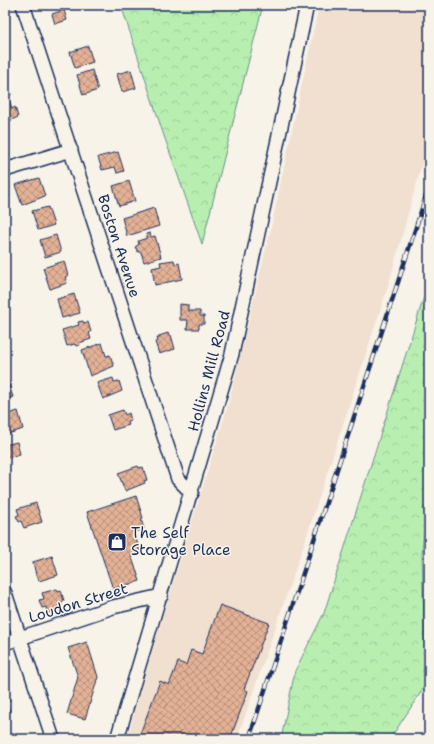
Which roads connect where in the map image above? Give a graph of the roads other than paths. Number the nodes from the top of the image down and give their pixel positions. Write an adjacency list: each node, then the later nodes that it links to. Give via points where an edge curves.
1 (23, 5): 3 (street, Boston Avenue)
2 (307, 5): 5 (street, Hollins Mill Road, via 232,354)
3 (71, 150): 4 (street); 5 (street, Boston Avenue, via 178,479)
4 (5, 170)
5 (192, 493): 7 (street, Hollins Mill Road)
6 (5, 593): 8 (street)
7 (161, 596): 8 (street, Loudon Street, via 113,607); 11 (street, Hollins Mill Road)
8 (19, 639): 9 (street, Loudon Street); 10 (street)
9 (5, 643)
10 (53, 739)
11 (117, 739)

